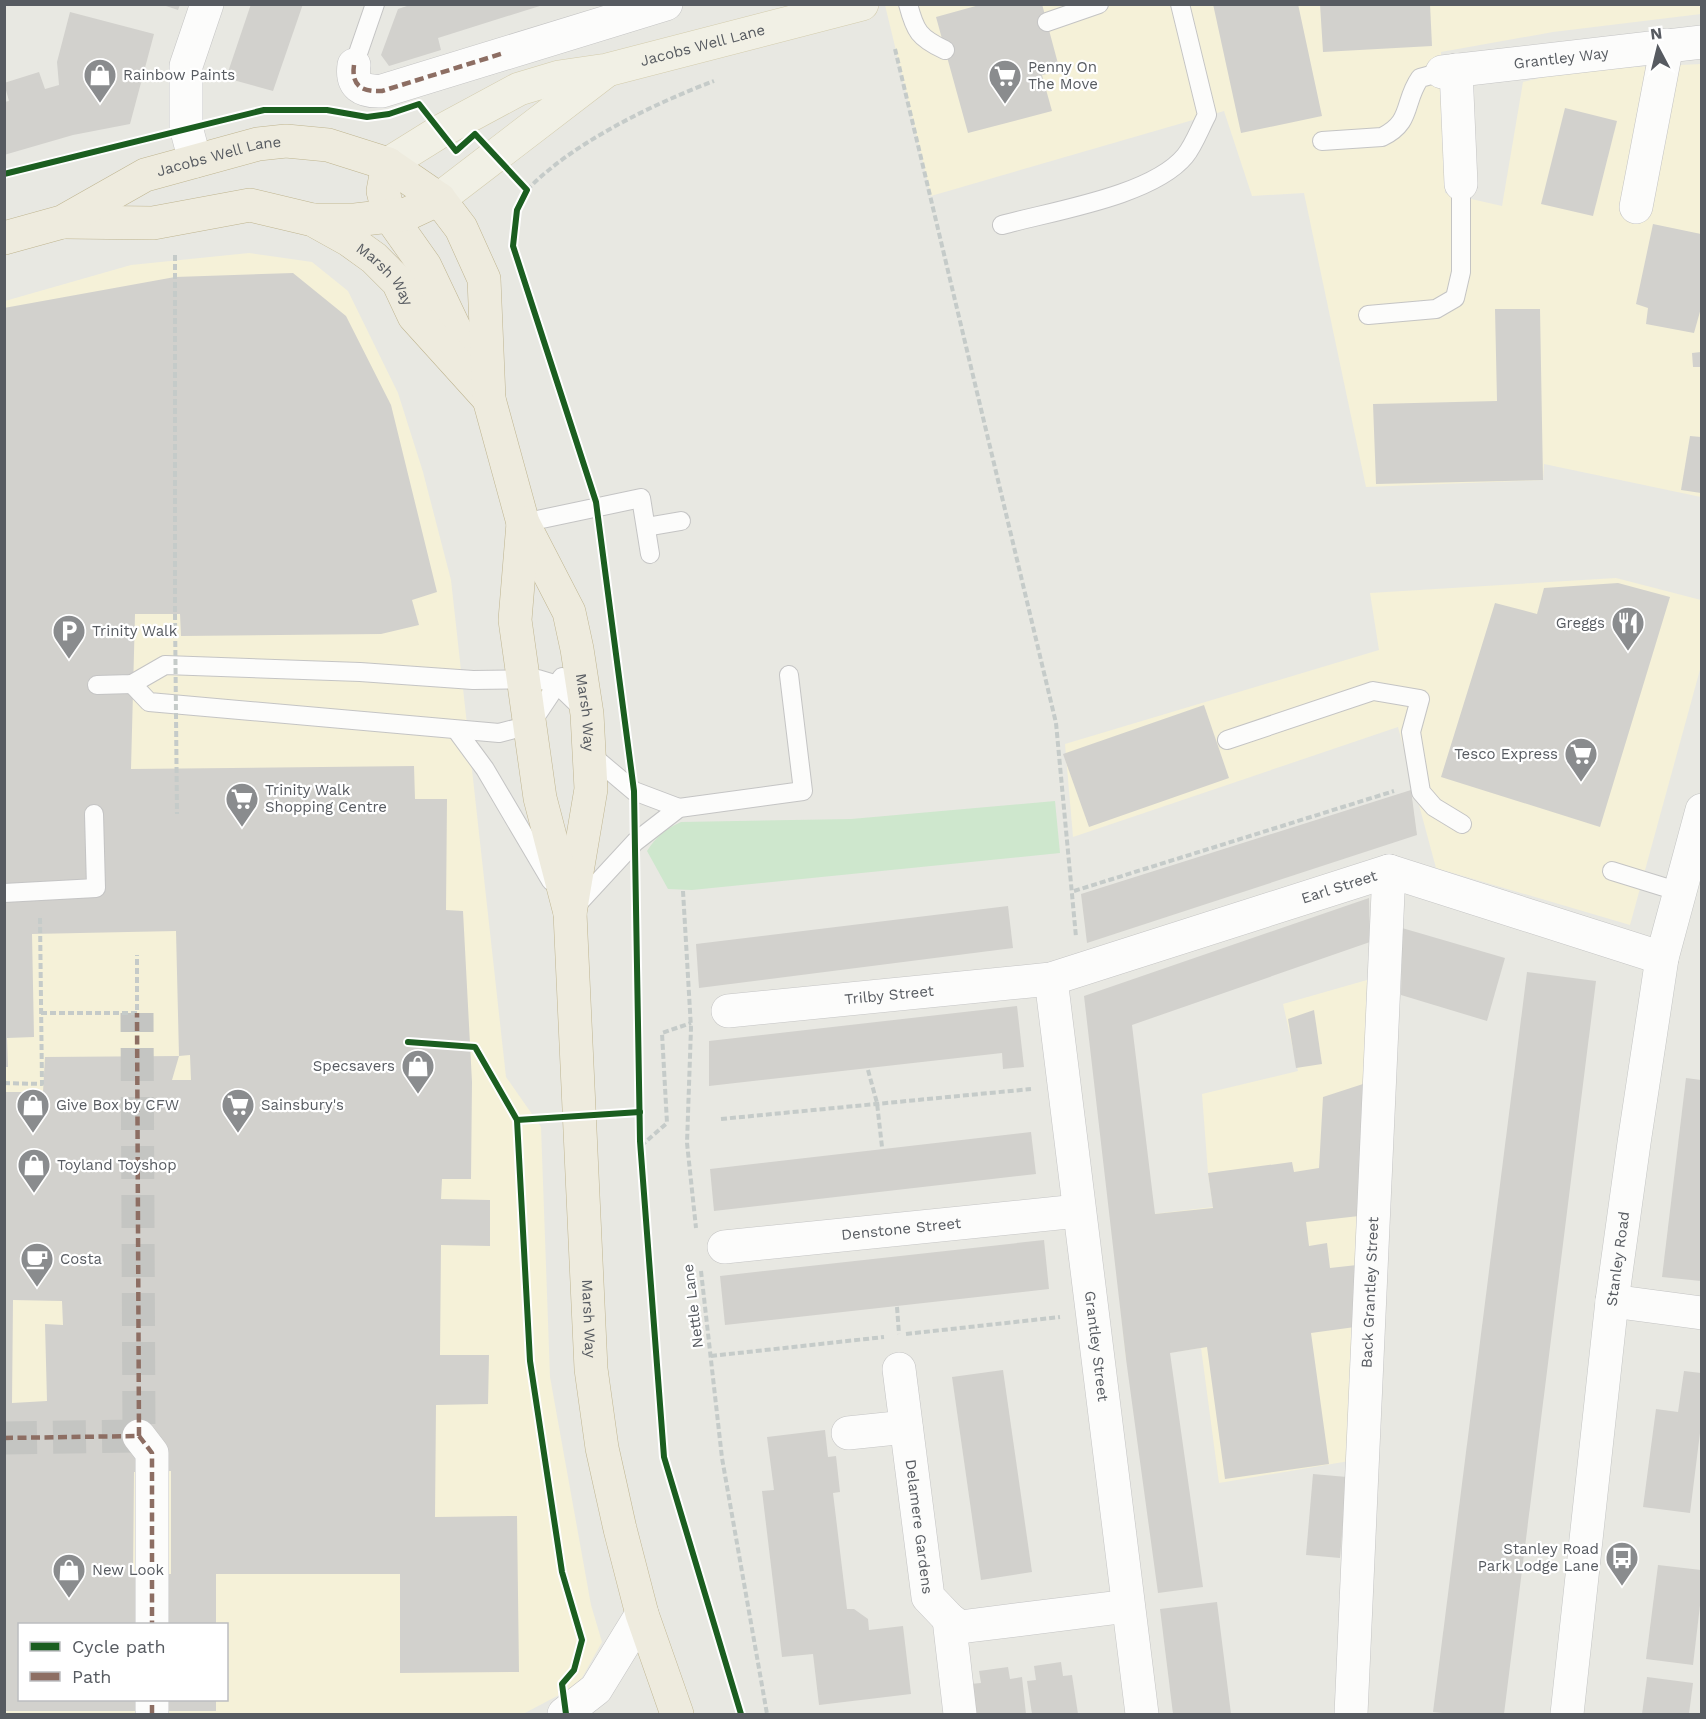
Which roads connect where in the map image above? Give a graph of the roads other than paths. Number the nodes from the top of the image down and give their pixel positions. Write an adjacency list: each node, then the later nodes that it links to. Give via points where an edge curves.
1 (207, 4): 17 (street, via 186,66 186,127)
2 (375, 4): 15 (lane)
3 (666, 4): 15 (street, via 382,91)
4 (862, 4): 8 (main road, Jacobs Well Lane)
5 (909, 4): 12 (lane, via 914,26 925,41)
6 (1100, 4): 9 (lane)
7 (1180, 4): 25 (lane, via 1207,115 1186,155 1163,176 1137,188)
8 (795, 12): 13 (main road, Jacobs Well Lane)
9 (1047, 22)
10 (1701, 42): 11 (street, Grantley Way)
11 (1667, 45): 14 (street, Grantley Way); 21 (street)
12 (945, 50)
13 (607, 70): 18 (main road, Jacobs Well Lane, via 559,77 519,89); 20 (main road, Jacobs Well Lane)
14 (1449, 71): 16 (lane, via 1420,78 1402,122 1390,133 1382,137); 19 (street)
15 (359, 77)
16 (1322, 141)
17 (195, 161): 18 (highway, Jacobs Well Lane, via 258,144 286,141 328,144); 24 (highway, Jacobs Well Lane, via 145,175)
18 (388, 164): 20 (highway, Jacobs Well Lane); 22 (highway, via 383,191)
19 (1461, 184): 27 (lane, via 1461,272 1455,298 1436,309)
20 (439, 200): 22 (highway, via 407,214); 28 (highway, Marsh Way, via 461,228 484,279)
21 (1636, 207)
22 (389, 215): 23 (highway); 28 (highway, via 425,266)
23 (313, 220): 24 (highway, Jacobs Well Lane, via 250,205 153,223); 28 (highway, Marsh Way, via 374,258 398,282 414,316)
24 (62, 222): 26 (highway, Jacobs Well Lane)
25 (1002, 225)
26 (4, 238)
27 (1368, 315)
28 (489, 399): 30 (highway, Marsh Way)
29 (681, 521): 31 (lane)
30 (523, 523): 31 (lane, via 641,498); 33 (highway, Marsh Way, via 569,612); 35 (highway, Marsh Way, via 514,620)
31 (646, 527): 32 (lane)
32 (650, 554)
33 (577, 649): 37 (lane); 39 (highway, Marsh Way)
34 (789, 675): 44 (lane, via 803,791)
35 (522, 679): 36 (lane, via 165,665); 37 (lane); 40 (highway, Marsh Way)
36 (132, 684): 38 (lane); 41 (lane, via 148,702)
37 (558, 685): 39 (lane); 40 (lane)
38 (97, 686)
39 (587, 714): 43 (highway, Marsh Way)
40 (530, 725): 41 (lane, via 499,733); 52 (highway, Marsh Way, via 540,798)
41 (457, 731): 52 (lane, via 486,770)
42 (1227, 740): 47 (lane, via 1373,691 1420,699 1411,732 1421,792 1434,807)
43 (590, 754): 44 (lane, via 634,791); 52 (highway, Marsh Way, via 591,789)
44 (679, 808): 52 (lane, via 635,842)
45 (1701, 810): 51 (street, Stanley Road)
46 (94, 814): 50 (lane, via 96,888)
47 (1462, 824)
48 (1389, 871): 53 (street, Earl Street); 54 (street, Earl Street); 72 (street, Back Grantley Street)
49 (1612, 871): 51 (lane)
50 (4, 892)
51 (1680, 892): 53 (street, Stanley Road)
52 (570, 913): 65 (highway, Marsh Way, via 591,1369 602,1448)
53 (1662, 958): 58 (street, Stanley Road)
54 (1065, 975): 55 (street, Trilby Street); 56 (street, Grantley Street, via 1064,1084)
55 (728, 1011)
56 (1078, 1211): 57 (street, Denstone Street); 64 (street, Grantley Street)
57 (707, 1250)
58 (1612, 1301): 59 (street); 73 (street, Stanley Road)
59 (1701, 1313)
60 (899, 1369): 61 (street, Delamere Gardens)
61 (906, 1427): 62 (street); 66 (street, Delamere Gardens, via 928,1597)
62 (848, 1433)
63 (139, 1436): 67 (street, via 152,1453)
64 (1128, 1606): 66 (street, via 960,1627); 71 (street, Grantley Street)
65 (642, 1614): 68 (street, via 596,1689); 69 (highway, Marsh Way)
66 (948, 1619): 70 (street)
67 (152, 1623)
68 (564, 1714)
69 (677, 1714)
70 (960, 1714)
71 (1142, 1714)
72 (1351, 1714)
73 (1567, 1714)

